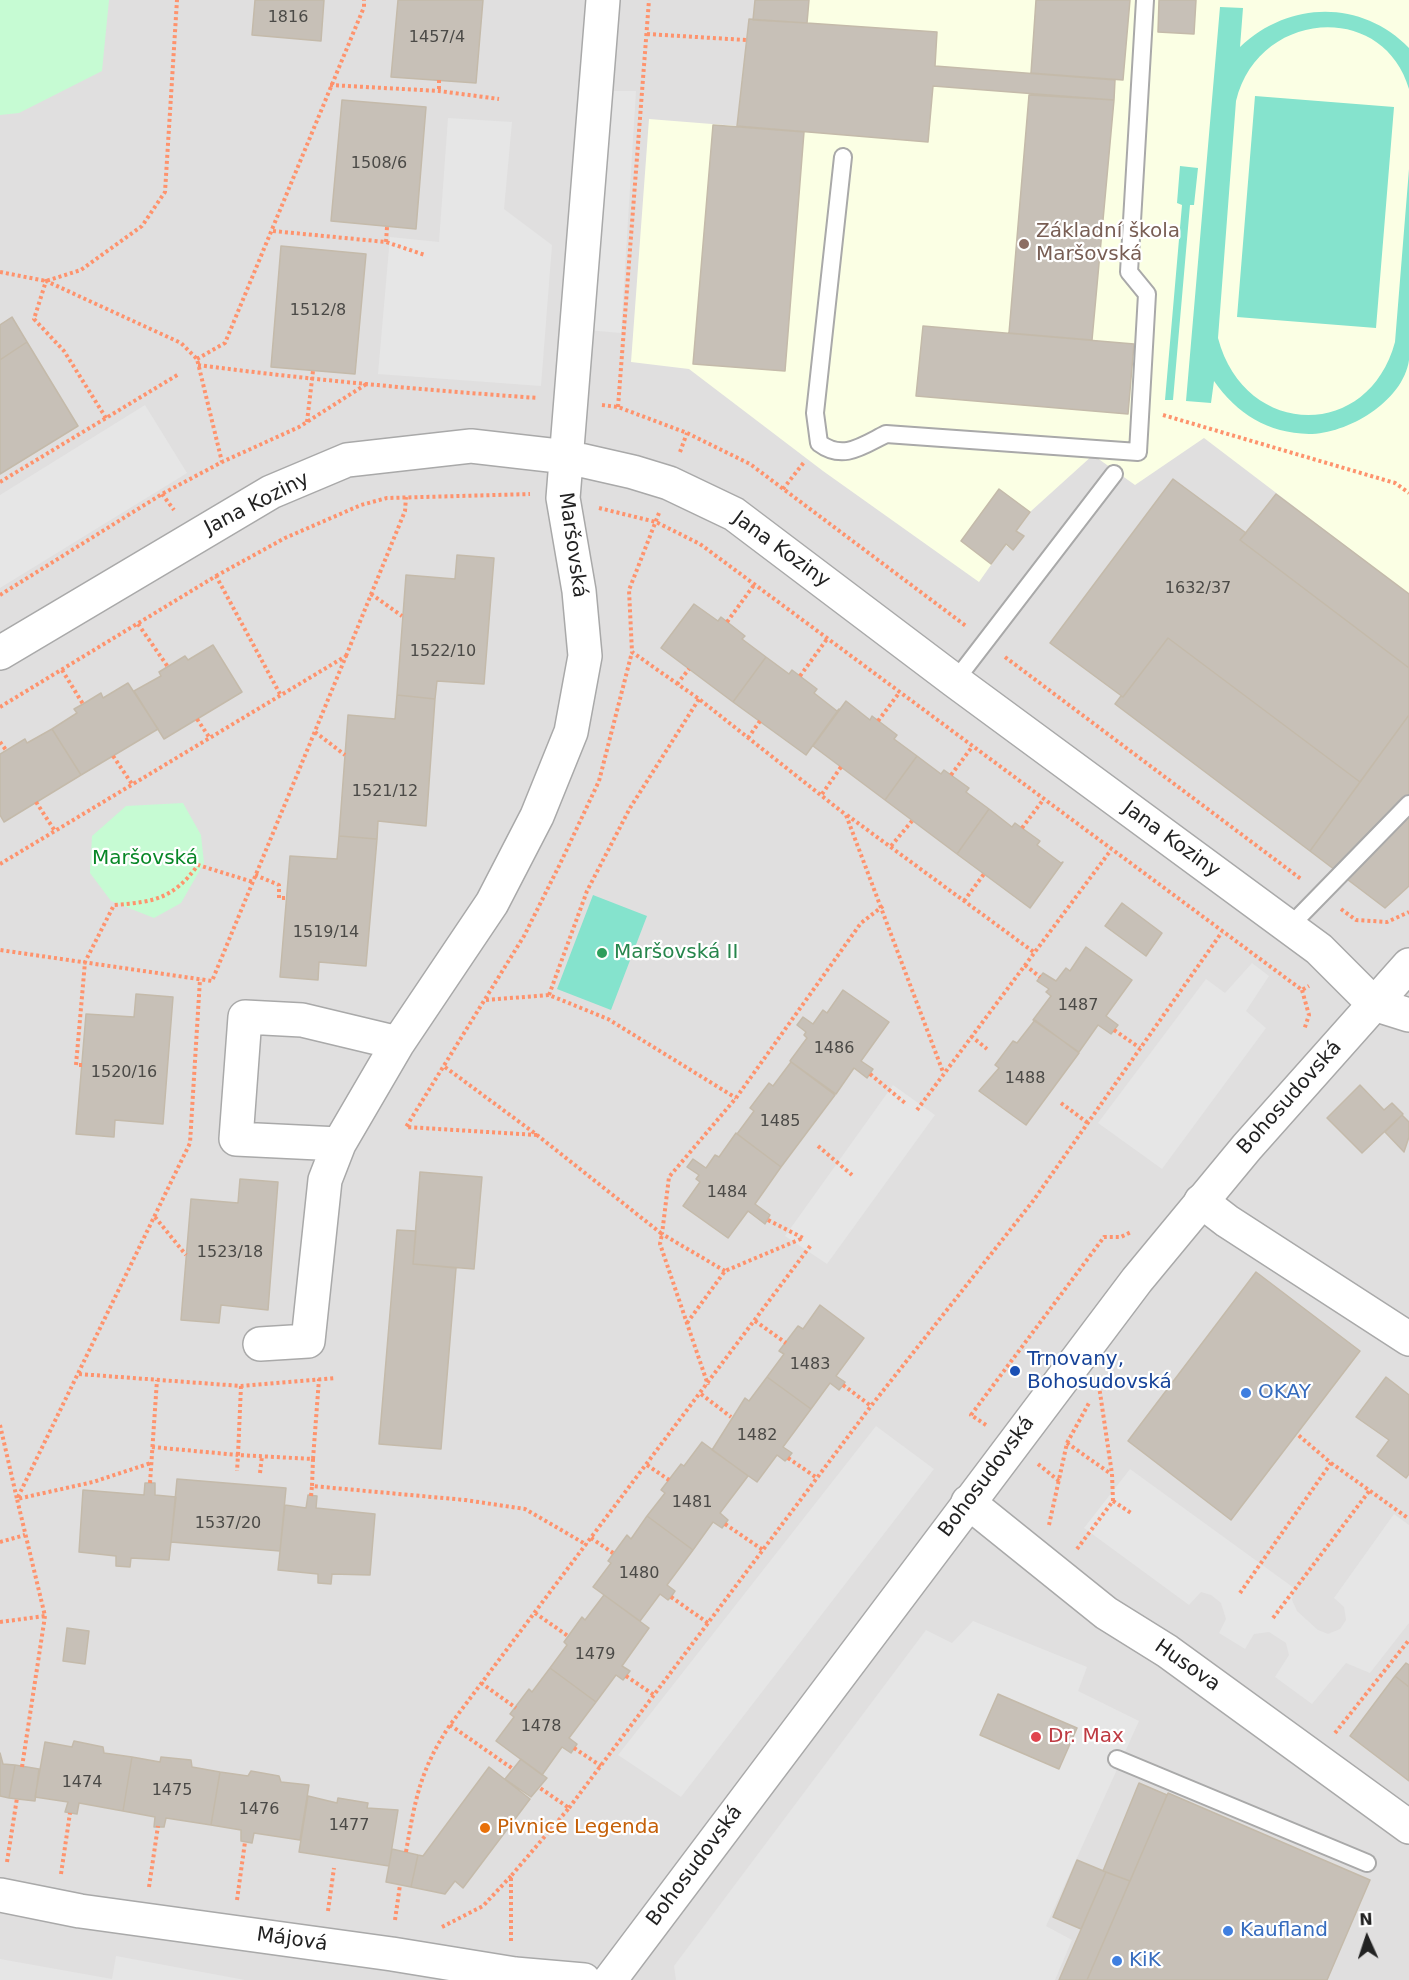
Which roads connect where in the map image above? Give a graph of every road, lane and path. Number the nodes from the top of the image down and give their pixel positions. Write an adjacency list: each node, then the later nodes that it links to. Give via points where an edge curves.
1 (177, 0): 18 (path, via 165,192 142,226 81,270)
2 (364, 0): 9 (path)
3 (603, 0): 30 (street, Maršovská)
4 (649, 0): 6 (path)
5 (1145, 0): 27 (lane, via 1129,272 1147,294)
6 (647, 34): 7 (path); 26 (path)
7 (746, 40)
8 (439, 80): 10 (path)
9 (330, 85): 10 (path); 14 (path)
10 (439, 91): 11 (path)
11 (500, 99)
12 (843, 157): 27 (lane, via 815,413 819,443 830,451 852,451 886,434 1138,452)
13 (387, 226): 15 (path)
14 (273, 231): 15 (path); 19 (path, via 225,343)
15 (386, 242): 16 (path)
16 (425, 255)
17 (0, 272): 18 (path)
18 (46, 281): 19 (path, via 182,343); 28 (path, via 34,319 64,351)
19 (197, 359): 20 (path)
20 (198, 365): 23 (path); 32 (path)
21 (313, 371): 23 (path)
22 (179, 374): 28 (path)
23 (313, 381): 24 (path); 29 (path)
24 (369, 383): 25 (path); 29 (path)
25 (494, 395)
26 (618, 407)
27 (1139, 408): 36 (path, via 1395,483)
28 (106, 418): 34 (path)
29 (306, 422): 32 (path)
30 (567, 457): 38 (street, Maršovská); 48 (street, Jana Koziny, via 471,446 347,460 271,492); 55 (street, Jana Koziny, via 669,483 734,514)
31 (807, 459): 35 (path)
32 (222, 462): 43 (path, via 162,494)
33 (1114, 474): 55 (lane)
34 (0, 482)
35 (783, 489)
36 (1409, 493)
37 (406, 497): 38 (path, via 519,492); 40 (path, via 361,505 285,538); 42 (path, via 405,511)
38 (562, 498): 39 (path); 109 (street, Maršovská, via 579,591 585,657 571,732 537,816 492,903)
39 (656, 522): 41 (path, via 700,544); 56 (path, via 629,590 632,652)
40 (216, 576): 46 (path); 58 (path)
41 (754, 585): 45 (path); 47 (path)
42 (371, 594): 44 (path); 49 (path)
43 (0, 595)
44 (402, 616)
45 (727, 622)
46 (138, 624): 50 (path); 52 (path)
47 (827, 639): 53 (path); 57 (path)
48 (0, 653)
49 (346, 656): 58 (path); 65 (path)
50 (168, 667)
51 (690, 669): 56 (path)
52 (62, 670): 60 (path); 61 (path)
53 (800, 676)
54 (1031, 676): 90 (path)
55 (955, 681): 95 (street, Jana Koziny)
56 (677, 684): 59 (path)
57 (899, 693): 64 (path); 69 (path)
58 (280, 694): 66 (path)
59 (699, 699): 67 (path); 103 (path, via 630,808 587,891)
60 (83, 704)
61 (0, 708)
62 (197, 719): 66 (path)
63 (760, 721): 67 (path)
64 (878, 721)
65 (315, 732): 71 (path); 88 (path)
66 (209, 737): 75 (path)
67 (748, 738): 76 (path)
68 (0, 742): 70 (path)
69 (972, 747): 74 (path); 77 (path)
70 (6, 750)
71 (345, 755)
72 (112, 756): 75 (path)
73 (841, 767): 76 (path)
74 (951, 775)
75 (132, 784): 83 (path)
76 (822, 794): 80 (path)
77 (1043, 800): 82 (path); 85 (path)
78 (36, 802): 83 (path)
79 (1409, 804): 90 (lane)
80 (846, 815): 84 (path); 93 (path)
81 (912, 820): 84 (path)
82 (1022, 828)
83 (55, 831): 86 (path)
84 (891, 846): 92 (path)
85 (1111, 850): 97 (path); 110 (path, via 1222,932)
86 (0, 864)
87 (984, 874): 92 (path)
88 (255, 875): 89 (path); 91 (path, via 279,885 279,898)
89 (253, 882): 98 (path, via 198,865 182,886 147,903 114,905); 102 (path, via 212,981)
90 (1320, 894): 94 (path, via 1356,920 1387,922); 95 (lane)
91 (286, 898)
92 (964, 901): 97 (path)
93 (883, 906): 113 (path); 115 (path, via 861,923)
94 (1408, 915)
95 (1289, 927): 105 (street, Jana Koziny, via 1319,949)
96 (0, 950): 98 (path)
97 (1035, 953): 99 (path)
98 (85, 962): 102 (path); 112 (path, via 76,1065)
99 (1025, 965): 101 (path); 108 (path)
100 (1409, 965): 105 (street, Bohosudovská)
101 (1040, 977)
102 (200, 979): 125 (path, via 190,1143)
103 (549, 995): 104 (path); 115 (path, via 608,1019)
104 (485, 1000)
105 (1374, 1004): 106 (street); 124 (street, Bohosudovská)
106 (1409, 1015)
107 (1114, 1030): 110 (path)
108 (971, 1036): 111 (path); 113 (path)
109 (398, 1043): 121 (street, Maršovská); 121 (street, via 302,1020 245,1017 236,1139)
110 (1140, 1048): 119 (path)
111 (987, 1049)
112 (82, 1065)
113 (944, 1072): 118 (path)
114 (870, 1074): 116 (path)
115 (736, 1098): 127 (path, via 669,1178)
116 (905, 1103)
117 (1061, 1103): 119 (path)
118 (917, 1110)
119 (1088, 1123): 146 (path, via 1034,1201)
120 (537, 1135): 120 (path, via 429,1129 406,1127 445,1067); 127 (path)
121 (339, 1144): 135 (street, Maršovská, via 325,1180 308,1341)
122 (818, 1146): 123 (path)
123 (852, 1175)
124 (1201, 1201): 133 (street); 172 (street, Bohosudovská)
125 (155, 1216): 129 (path); 136 (path)
126 (768, 1220): 130 (path, via 803,1238)
127 (662, 1234): 130 (path); 132 (path, via 660,1244)
128 (811, 1245): 131 (path)
129 (186, 1255)
130 (724, 1271): 132 (path)
131 (755, 1321): 134 (path); 141 (path)
132 (687, 1323): 141 (path)
133 (1409, 1339)
134 (786, 1343)
135 (260, 1344)
136 (79, 1374): 140 (path); 170 (path)
137 (336, 1378): 139 (path)
138 (1106, 1378): 144 (path)
139 (319, 1379): 143 (path); 157 (path)
140 (157, 1380): 143 (path); 151 (path)
141 (708, 1385): 145 (path)
142 (843, 1385): 146 (path)
143 (241, 1386): 154 (path)
144 (1099, 1386): 150 (path); 163 (path)
145 (701, 1394): 147 (path); 160 (path)
146 (872, 1406): 164 (path)
147 (731, 1417)
148 (0, 1425): 152 (path)
149 (1297, 1434): 159 (path)
150 (1066, 1443): 163 (path); 176 (path)
151 (152, 1446): 154 (path); 158 (path)
152 (6, 1449): 153 (path); 170 (path)
153 (0, 1450)
154 (238, 1455): 155 (path); 161 (path)
155 (262, 1456): 157 (path); 162 (path)
156 (788, 1458): 164 (path)
157 (313, 1459): 167 (path)
158 (151, 1463): 166 (path); 170 (path, via 93,1482)
159 (1331, 1463): 168 (path); 184 (path)
160 (647, 1465): 165 (path); 178 (path)
161 (237, 1471)
162 (260, 1473)
163 (1112, 1474): 171 (path)
164 (817, 1478): 181 (path)
165 (669, 1480)
166 (150, 1483)
167 (312, 1486): 169 (path); 180 (path, via 525,1509)
168 (1370, 1490): 174 (path); 188 (path)
169 (311, 1496)
170 (17, 1499): 177 (path)
171 (1113, 1501): 173 (path); 183 (path)
172 (968, 1502): 183 (street, Husova); 230 (street, Bohosudovská)
173 (1131, 1513)
174 (1409, 1519)
175 (725, 1524): 181 (path)
176 (1049, 1528)
177 (26, 1535): 179 (path); 187 (path)
178 (591, 1538): 180 (path); 182 (path)
179 (0, 1542)
180 (586, 1545): 186 (path)
181 (763, 1550): 190 (path)
182 (613, 1553)
183 (1058, 1573): 200 (street, Husova, via 1106,1613 1167,1651)
184 (1240, 1593)
185 (671, 1597): 190 (path)
186 (535, 1613): 191 (path); 194 (path)
187 (45, 1616): 189 (path); 202 (path)
188 (1273, 1618)
189 (0, 1622)
190 (708, 1623): 195 (path)
191 (568, 1636)
192 (1409, 1640): 200 (path)
193 (626, 1676): 195 (path)
194 (481, 1683): 196 (path); 197 (path)
195 (654, 1695): 201 (path)
196 (516, 1708)
197 (450, 1725): 203 (path); 211 (path, via 435,1747 416,1791)
198 (574, 1748): 201 (path)
199 (1117, 1759): 212 (lane)
200 (1314, 1759): 209 (street, Husova)
201 (601, 1766): 206 (path)
202 (21, 1767)
203 (513, 1769)
204 (540, 1788): 206 (path)
205 (17, 1798): 213 (path, via 6,1866)
206 (569, 1808): 218 (path)
207 (70, 1813): 216 (path)
208 (158, 1826): 220 (path)
209 (1409, 1827)
210 (245, 1842): 224 (path)
211 (406, 1852)
212 (1367, 1863)
213 (17, 1868)
214 (334, 1868): 226 (path, via 328,1915)
215 (50, 1873): 216 (path)
216 (61, 1874): 217 (path)
217 (72, 1876)
218 (511, 1876): 227 (path, via 483,1906); 228 (path, via 509,1927)
219 (138, 1886): 220 (path)
220 (149, 1888): 221 (path)
221 (160, 1889)
222 (0, 1896): 228 (street, Májová)
223 (226, 1899): 224 (path)
224 (236, 1901): 225 (path)
225 (248, 1902)
226 (316, 1913)
227 (432, 1929)
228 (514, 1974): 229 (street, Májová)
229 (584, 1980)
230 (610, 1980)

